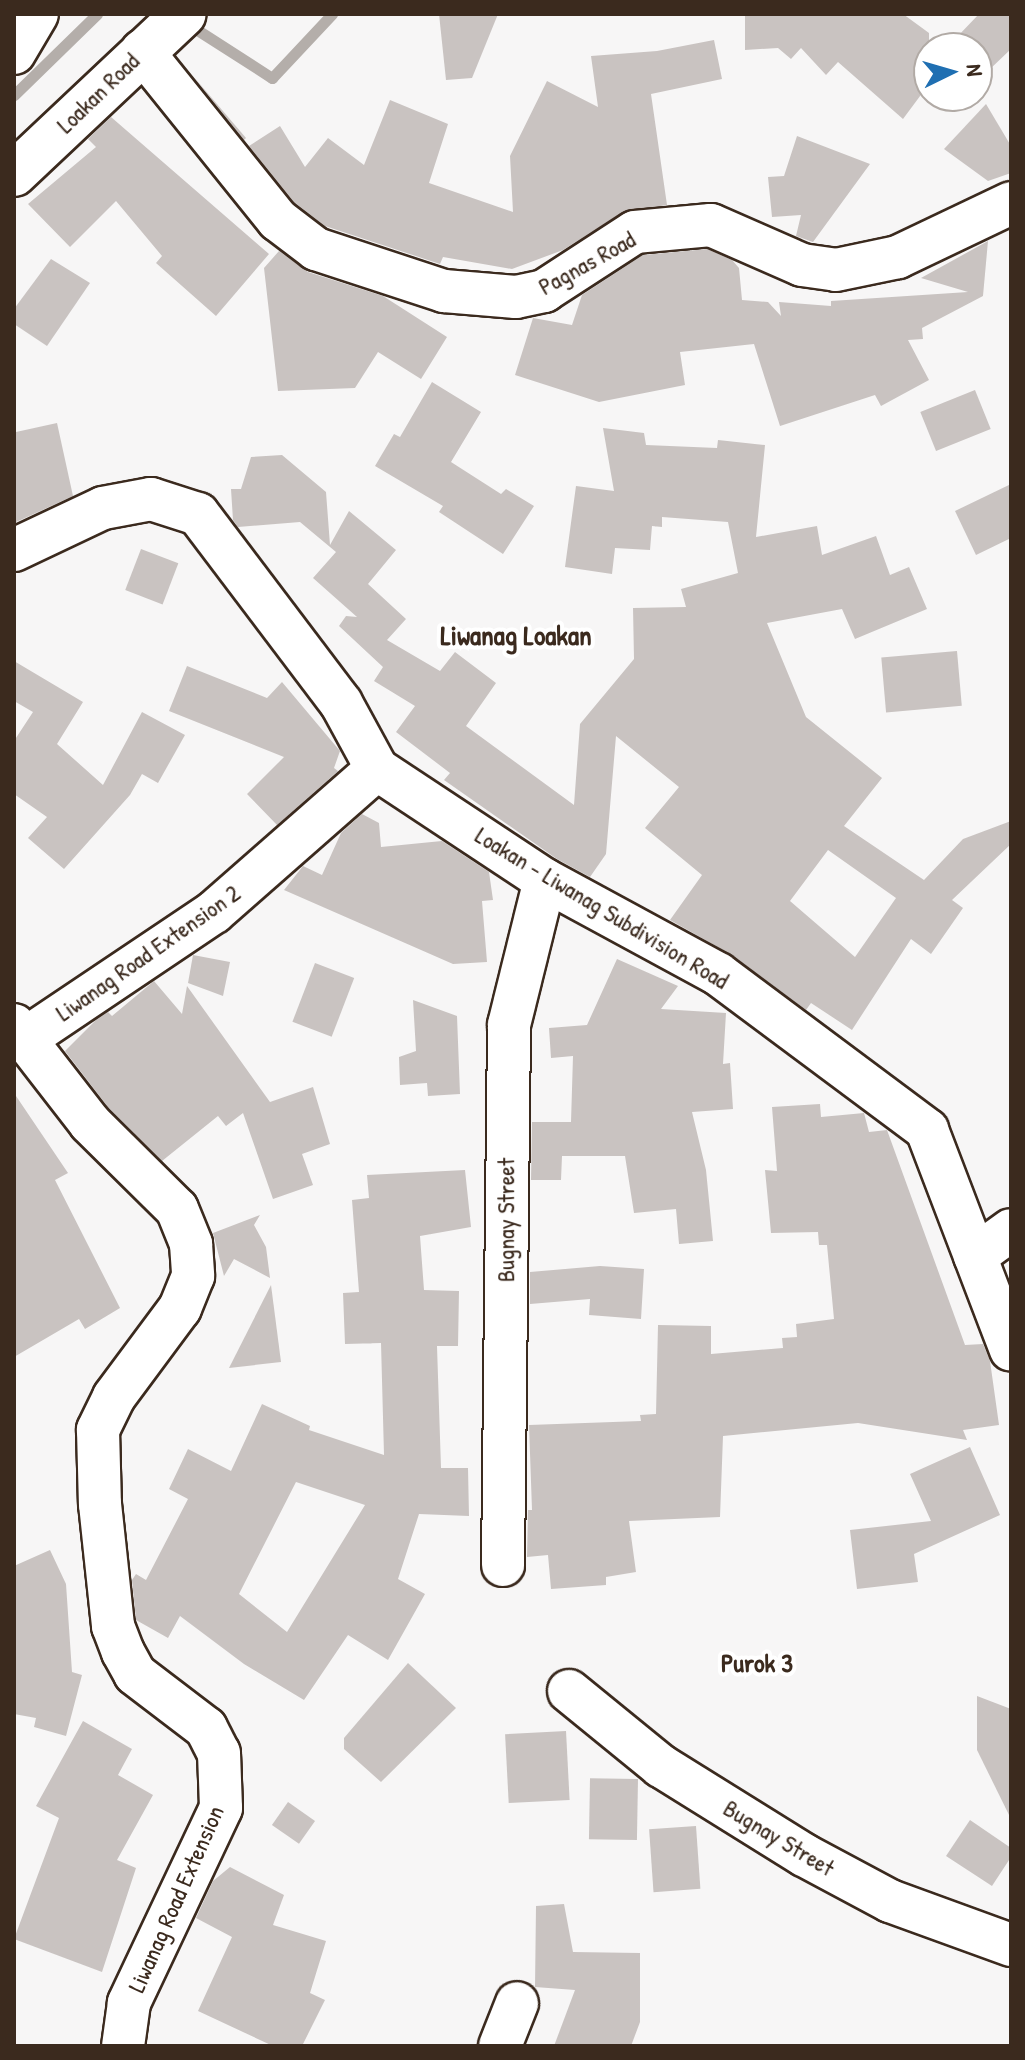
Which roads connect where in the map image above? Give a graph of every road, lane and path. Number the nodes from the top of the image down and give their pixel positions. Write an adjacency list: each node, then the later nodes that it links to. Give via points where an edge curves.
1 (37, 14): 4 (street)
2 (184, 14): 3 (main road, Loakan Road)
3 (147, 47): 5 (main road, Loakan Road); 6 (street, Pagnas Road, via 278,220 316,249 354,266 444,291 516,297 544,291 635,232 711,225 802,265 836,270 898,257)
4 (14, 53)
5 (14, 174)
6 (1011, 203)
7 (14, 550): 8 (street, Loakan - Liwanag Subdivision Road, via 103,508 151,499 198,514 341,703)
8 (377, 769): 9 (street, Loakan - Liwanag Subdivision Road); 10 (street, Liwanag Road Extension 2, via 214,912)
9 (545, 880): 12 (street, Loakan - Liwanag Subdivision Road, via 718,974 909,1111 927,1130); 14 (street, Bugnay Street, via 509,1025)
10 (20, 1032): 18 (street, Liwanag Road Extension, via 90,1123 177,1209 191,1244 193,1276 180,1308 114,1397 98,1430 100,1504 118,1639 135,1674 206,1728 219,1753 221,1808 129,2003)
11 (1011, 1230): 12 (street)
12 (975, 1256): 13 (street, Loakan - Liwanag Subdivision Road)
13 (1011, 1350)
14 (503, 1565)
15 (569, 1691): 16 (street, Bugnay Street, via 661,1766 804,1855 890,1901)
16 (1011, 1945)
17 (517, 2003): 19 (street)
18 (123, 2046)
19 (500, 2046)

